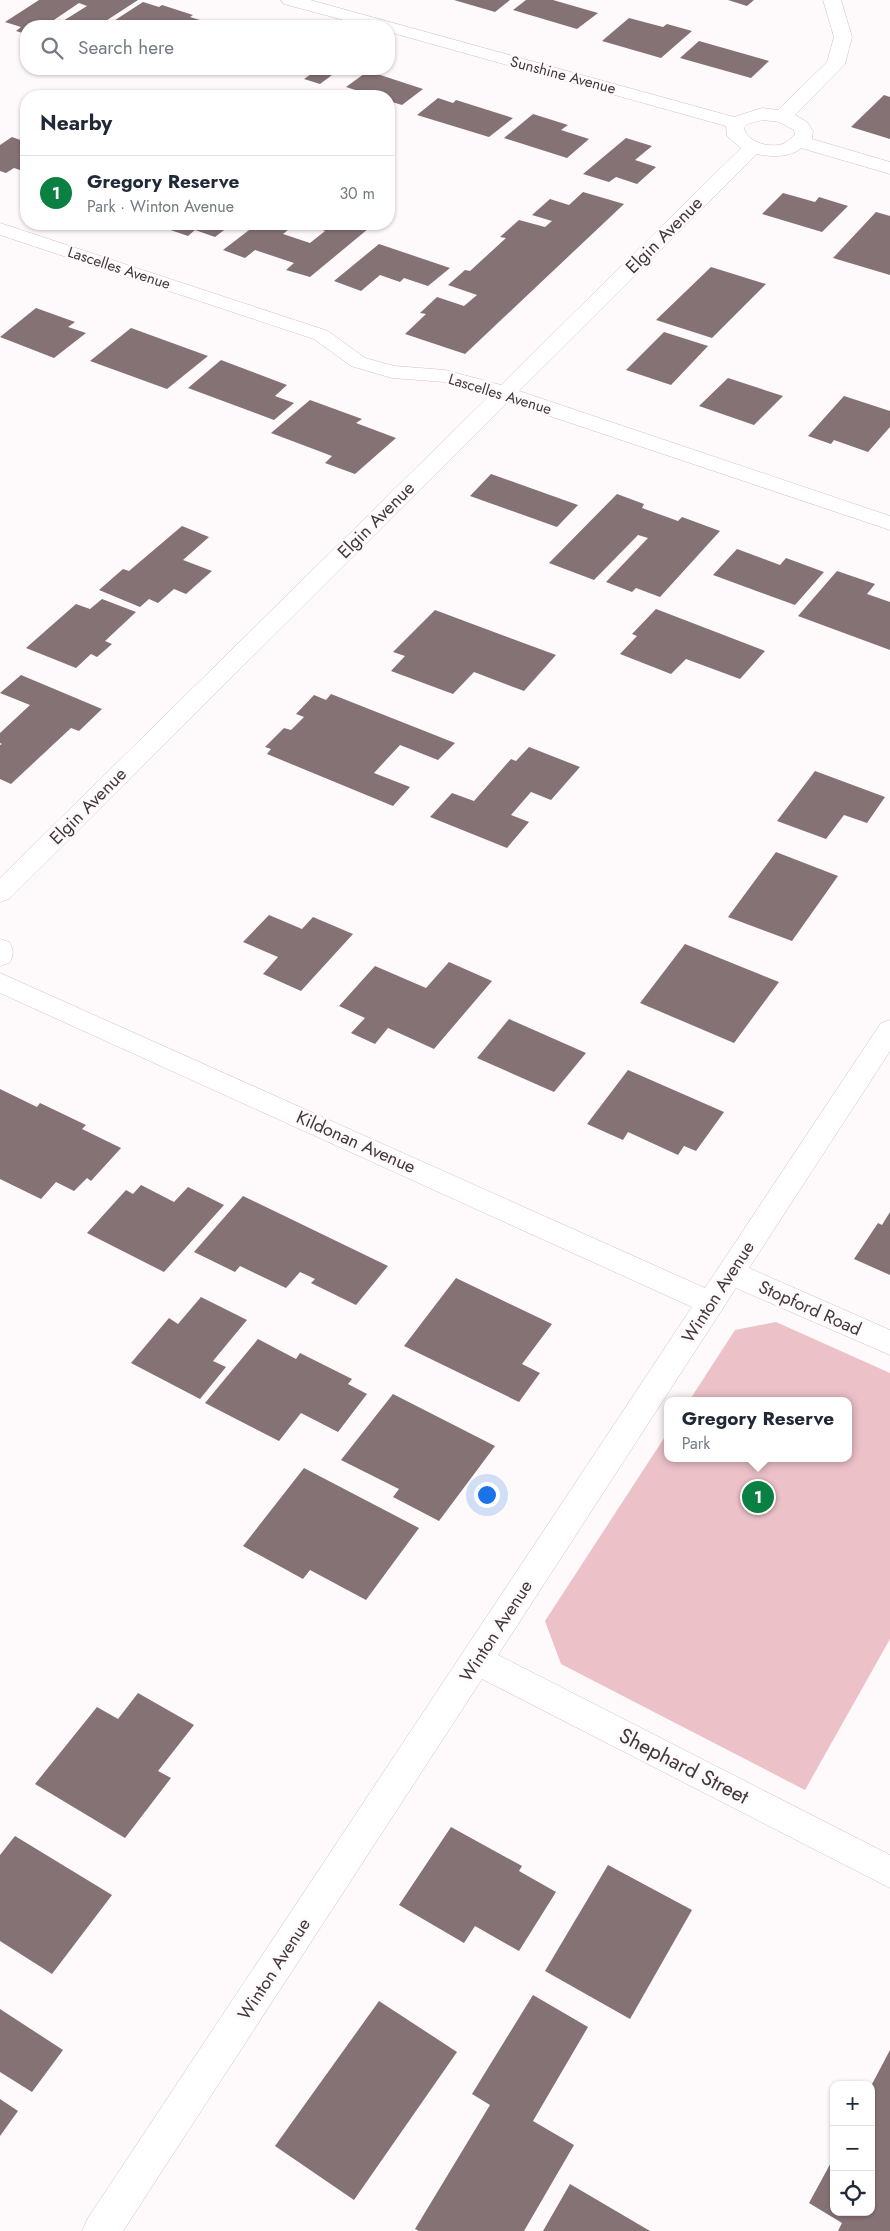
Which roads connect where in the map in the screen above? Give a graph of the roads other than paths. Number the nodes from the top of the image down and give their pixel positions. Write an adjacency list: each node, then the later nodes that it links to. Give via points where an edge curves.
1 (290, 0): 3 (street, Sunshine Avenue)
2 (832, 0): 5 (street, via 844,37 836,64)
3 (362, 20)
4 (395, 29): 6 (street, Sunshine Avenue)
5 (783, 116): 6 (street, via 762,114); 7 (street, via 793,120 804,131)
6 (736, 123): 8 (street, via 733,134)
7 (800, 142): 8 (street, via 785,149); 9 (street)
8 (752, 148): 11 (street, Elgin Avenue)
9 (890, 168)
10 (0, 229): 11 (street, Lascelles Avenue, via 321,335 358,362 392,372 445,376)
11 (504, 394): 12 (street, Lascelles Avenue); 13 (street, Elgin Avenue)
12 (890, 523)
13 (0, 893)
14 (0, 948): 15 (street)
15 (0, 957)
16 (0, 982): 19 (street, Kildonan Avenue)
17 (890, 1030): 18 (street, Winton Avenue)
18 (731, 1273): 19 (street, Winton Avenue); 20 (street, Stopford Road)
19 (711, 1303): 21 (street, Winton Avenue)
20 (890, 1343)
21 (477, 1660): 22 (street, Shephard Street); 23 (street, Winton Avenue)
22 (890, 1872)
23 (101, 2231)

